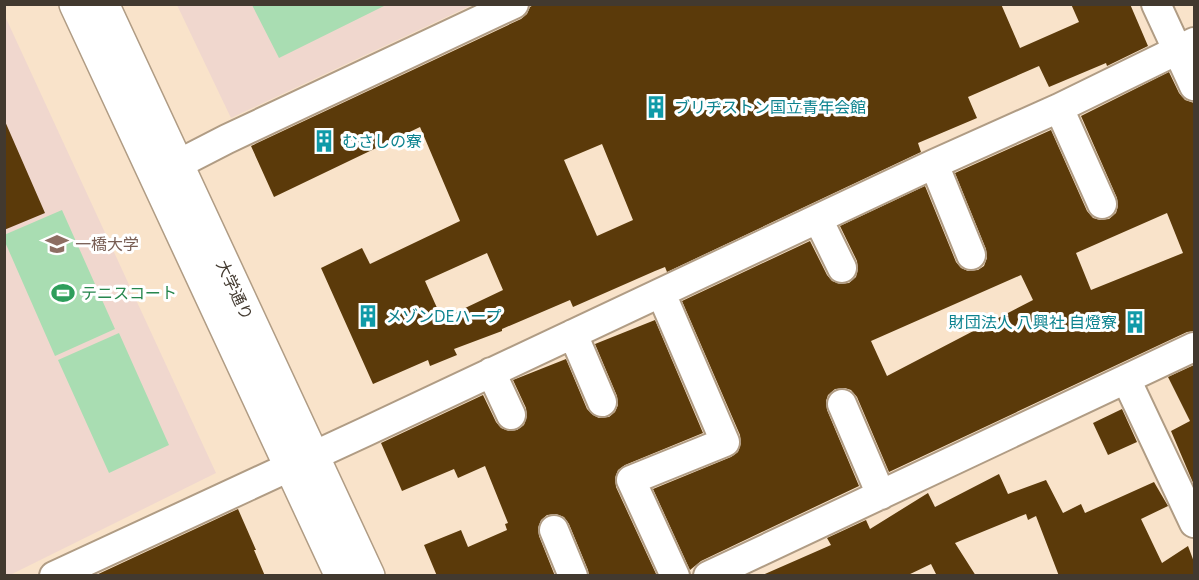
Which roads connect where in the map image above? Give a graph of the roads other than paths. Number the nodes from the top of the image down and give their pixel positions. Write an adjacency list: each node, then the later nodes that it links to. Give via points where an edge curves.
1 (76, 4): 9 (main road, 大学通り)
2 (102, 4): 9 (main road, 大学通り)
3 (514, 4): 9 (street)
4 (1156, 4): 5 (street)
5 (1186, 46): 6 (street); 7 (street)
6 (1194, 86)
7 (1059, 108): 8 (street); 10 (street)
8 (934, 164): 11 (street); 12 (street)
9 (166, 170): 22 (main road, 大学通り)
10 (1102, 204)
11 (818, 219): 13 (street); 14 (street)
12 (971, 255)
13 (842, 268)
14 (661, 293): 15 (street); 30 (street, via 725,442 631,480)
15 (573, 334): 17 (street); 19 (street)
16 (1194, 347): 18 (street)
17 (491, 372): 21 (street); 22 (street)
18 (1126, 379): 23 (street); 24 (street)
19 (602, 402)
20 (842, 404): 23 (street)
21 (511, 416)
22 (301, 461): 26 (street); 27 (main road, 大学通り); 28 (main road, 大学通り)
23 (881, 495): 31 (street)
24 (1194, 523)
25 (554, 530): 29 (street)
26 (54, 576)
27 (342, 576)
28 (368, 576)
29 (573, 576)
30 (675, 576)
31 (708, 576)

